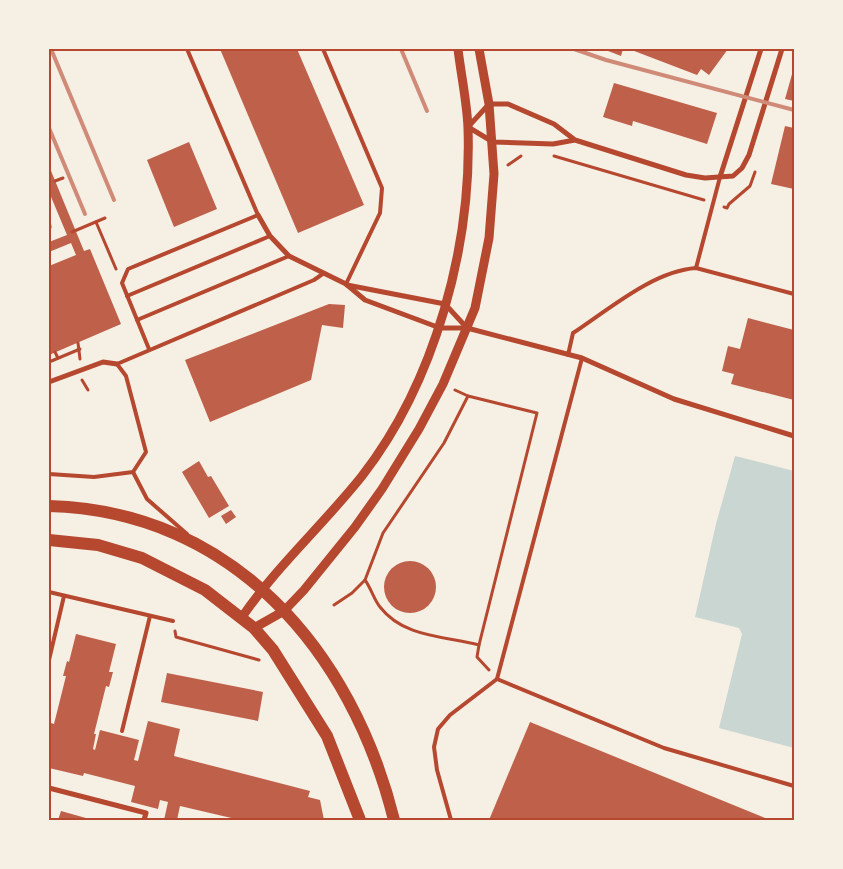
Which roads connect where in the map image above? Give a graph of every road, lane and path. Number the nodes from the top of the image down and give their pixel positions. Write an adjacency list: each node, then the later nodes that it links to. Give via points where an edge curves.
1 (187, 49): 14 (lane)
2 (322, 49): 23 (lane, via 382,188 380,213)
3 (458, 49): 8 (street)
4 (478, 49): 7 (street)
5 (761, 49): 11 (street)
6 (782, 49): 11 (street, via 749,155 733,176)
7 (489, 104): 8 (street); 9 (street, via 508,104 554,124); 10 (street)
8 (468, 127): 10 (street); 26 (street, via 466,198)
9 (575, 140): 10 (street, via 553,144); 11 (street, via 686,175)
10 (493, 142): 29 (street, via 489,238 476,308)
11 (720, 177): 20 (lane)
12 (63, 178): 13 (path)
13 (55, 181)
14 (258, 215): 18 (street); 22 (lane, via 128,269)
15 (104, 218): 16 (path)
16 (96, 222): 17 (path); 22 (path)
17 (72, 232)
18 (270, 236): 19 (street); 25 (lane)
19 (288, 256): 21 (street); 27 (lane)
20 (696, 268): 24 (lane); 33 (lane, via 681,269 658,278 573,334)
21 (324, 273): 23 (street); 31 (lane)
22 (122, 283): 25 (lane)
23 (346, 284): 26 (street); 28 (street, via 364,300)
24 (794, 294)
25 (127, 296): 27 (lane)
26 (445, 304): 28 (street); 29 (street)
27 (137, 320): 31 (lane)
28 (440, 328): 29 (street); 48 (street, via 400,417 363,474)
29 (466, 328): 33 (street); 52 (street, via 439,392 382,489 355,527)
30 (78, 343): 34 (path, via 80,349)
31 (149, 349): 37 (lane)
32 (55, 352): 34 (path)
33 (568, 355): 35 (street)
34 (58, 358): 36 (path)
35 (582, 358): 41 (street, via 674,399); 60 (lane)
36 (49, 362)
37 (117, 364): 38 (street, via 103,362); 42 (lane, via 126,376 146,452)
38 (49, 382)
39 (453, 389): 40 (path)
40 (468, 396): 47 (path, via 444,443 384,532); 57 (path, via 537,413)
41 (794, 436)
42 (133, 472): 43 (lane, via 94,477); 46 (lane, via 147,499)
43 (49, 474)
44 (49, 506): 46 (main road, via 95,509 121,515 172,532)
45 (49, 540): 54 (main road, via 98,545 142,558 205,590)
46 (201, 547): 48 (main road)
47 (365, 580): 51 (path); 57 (path, via 379,606 414,632)
48 (262, 588): 52 (main road); 54 (street)
49 (49, 592): 50 (lane)
50 (64, 596): 53 (lane); 58 (lane)
51 (334, 605)
52 (284, 611): 56 (street); 66 (main road, via 314,645 358,717)
53 (150, 616): 55 (lane); 61 (lane)
54 (242, 618): 56 (main road)
55 (173, 621): 59 (path, via 176,637)
56 (254, 628): 65 (main road, via 274,650 327,736)
57 (479, 645): 60 (path, via 477,657)
58 (49, 660)
59 (259, 660)
60 (497, 679): 62 (lane, via 664,748); 67 (lane, via 450,714 438,729 434,747 437,770)
61 (122, 731)
62 (794, 786)
63 (49, 788): 64 (street, via 146,813)
64 (144, 820)
65 (360, 820)
66 (394, 820)
67 (452, 820)

